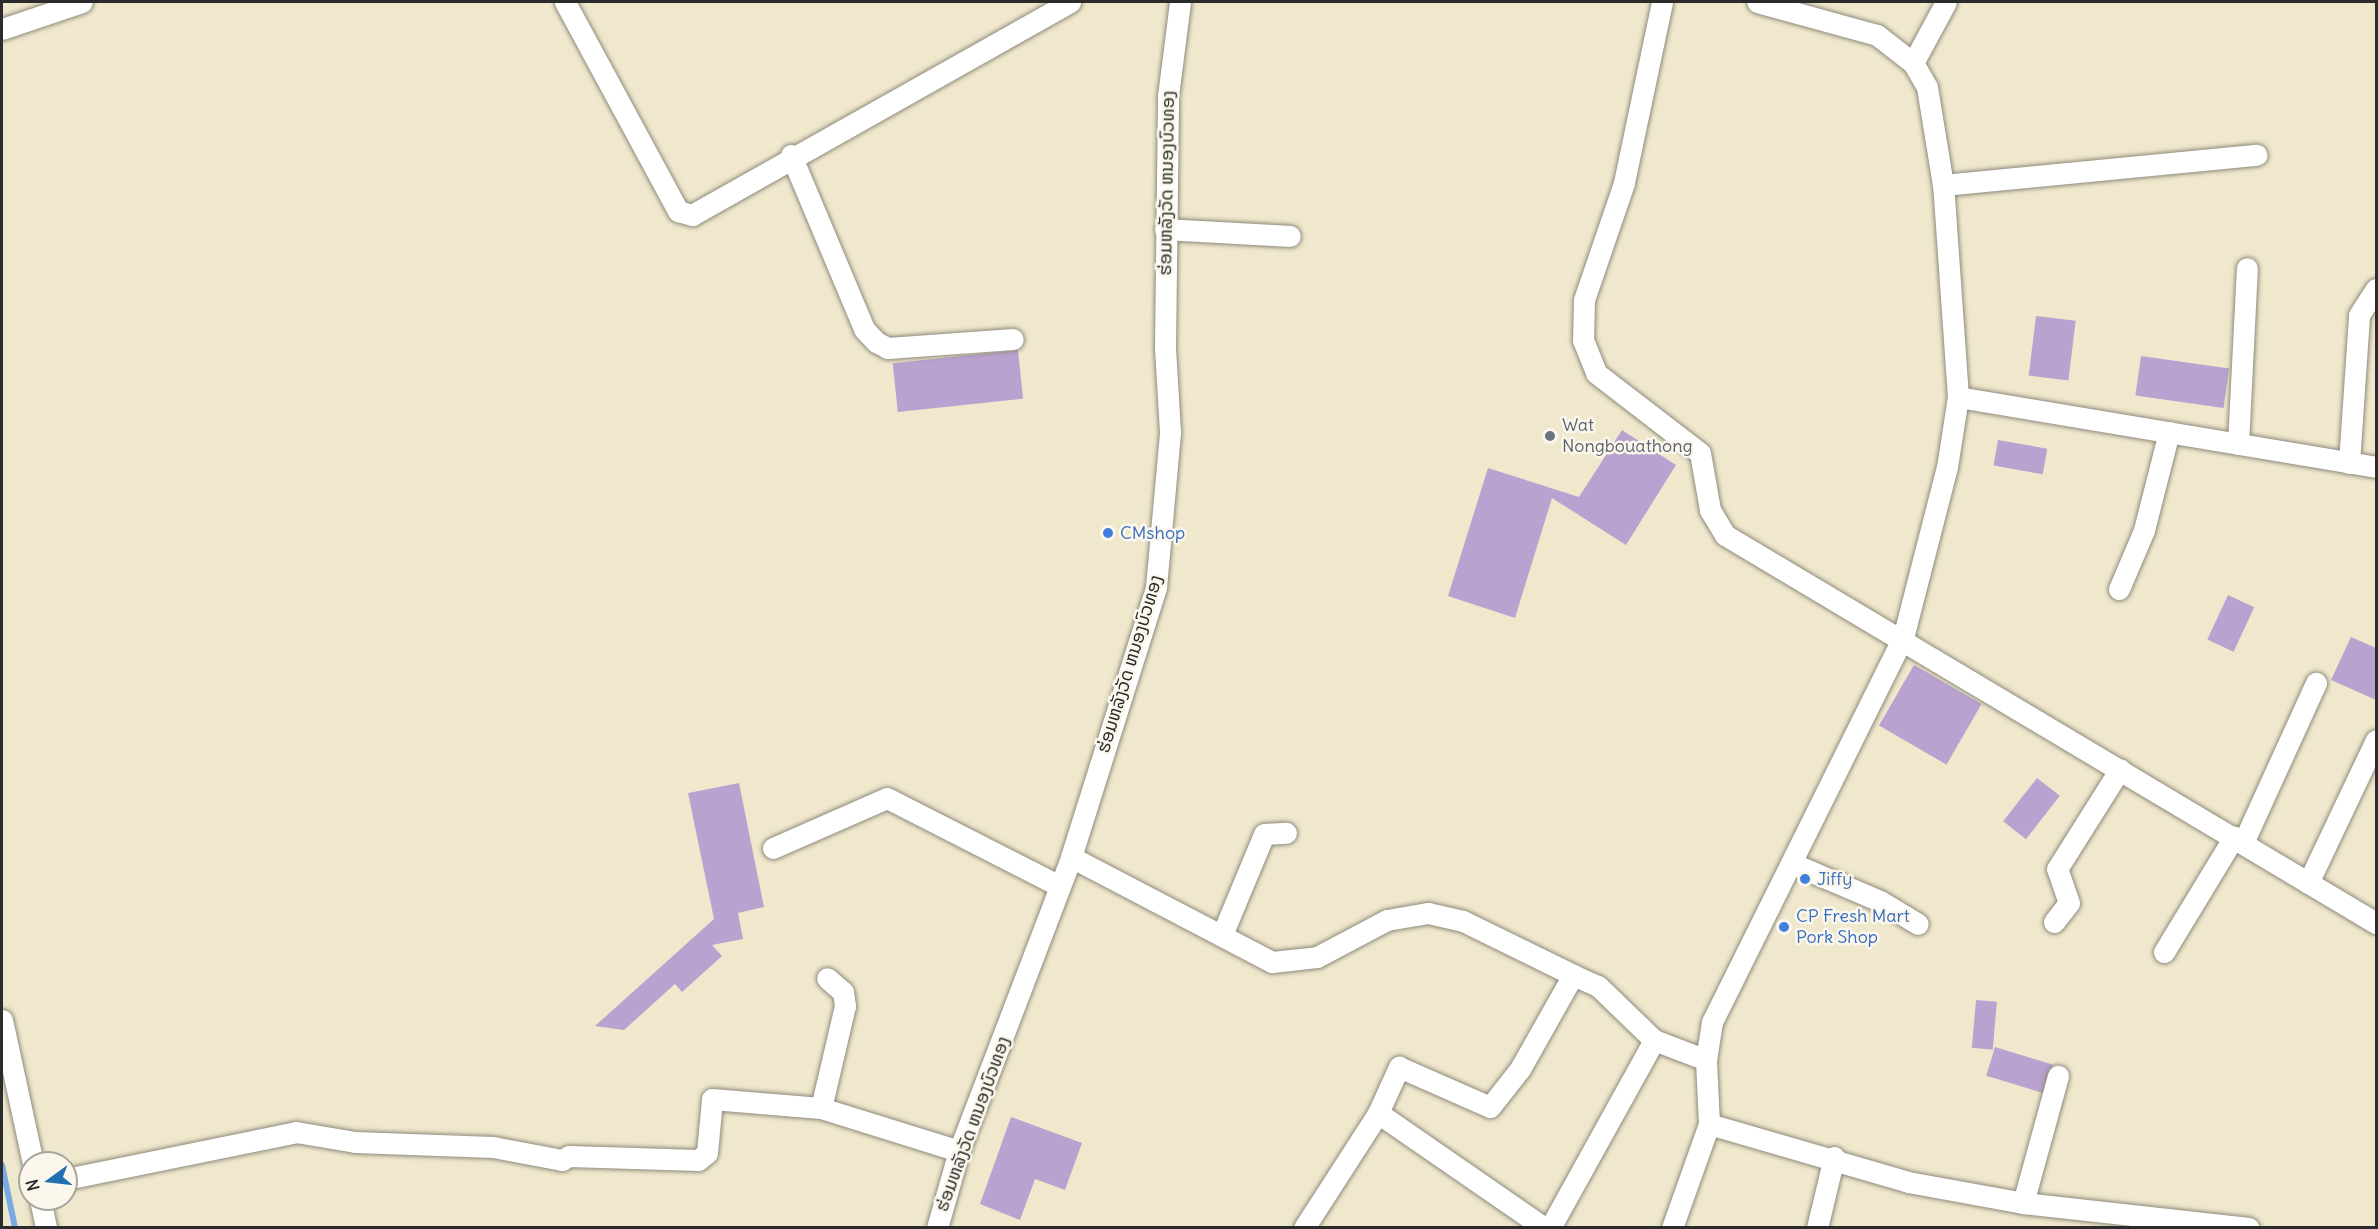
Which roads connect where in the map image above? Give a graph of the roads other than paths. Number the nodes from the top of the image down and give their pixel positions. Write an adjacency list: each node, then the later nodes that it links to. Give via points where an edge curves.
1 (82, 2): 8 (street)
2 (565, 2): 10 (street, via 678,211 692,215)
3 (1070, 2): 10 (street)
4 (1180, 2): 13 (street, ຮ່ອມຫລັງວັດ ຫນອງບົວທອງ, via 1168,96)
5 (1662, 2): 24 (street, via 1624,183 1584,300 1581,324 1588,357 1609,385 1700,453 1710,510 1725,535)
6 (1757, 2): 9 (street, via 1877,35)
7 (1946, 2): 9 (street)
8 (2, 29)
9 (1913, 63): 12 (street, via 1935,113)
10 (792, 155): 17 (street, via 864,329 876,342 888,348)
11 (2258, 155): 12 (street)
12 (1943, 185): 18 (street)
13 (1165, 229): 14 (street); 31 (street, ຮ່ອມຫລັງວັດ ຫນອງບົວທອງ, via 1170,432 1156,586)
14 (1290, 236)
15 (2247, 268): 20 (street)
16 (2376, 289): 21 (street, via 2360,315)
17 (1013, 339)
18 (1958, 397): 19 (street); 24 (street, via 1947,468)
19 (2169, 432): 20 (street); 23 (street, via 2144,530)
20 (2238, 444): 21 (street)
21 (2349, 463): 22 (street)
22 (2376, 467)
23 (2119, 589)
24 (1903, 638): 27 (street); 32 (street)
25 (2316, 683): 29 (street)
26 (2376, 740): 33 (street)
27 (2120, 769): 29 (street); 35 (street, via 2056,868 2068,903)
28 (1286, 833): 38 (street, via 1264,834)
29 (2238, 840): 33 (street); 39 (street)
30 (773, 848): 34 (street, via 887,798)
31 (1071, 857): 34 (street, ຮ່ອມຫລັງວັດ ຫນອງບົວທອງ); 38 (street)
32 (1791, 863): 37 (street, via 1880,901); 44 (street, via 1712,1022)
33 (2308, 883): 36 (street)
34 (1060, 886): 50 (street, ຮ່ອມຫລັງວັດ ຫນອງບົວທອງ)
35 (2054, 922)
36 (2376, 923)
37 (1918, 924)
38 (1222, 935): 40 (street, via 1272,962 1289,963 1324,954 1387,920 1428,913 1463,921)
39 (2164, 952)
40 (1573, 975): 43 (street, via 1598,986); 47 (street, via 1520,1069 1490,1107 1399,1067)
41 (827, 978): 46 (street, via 843,992 844,1006)
42 (2, 1020): 49 (street)
43 (1654, 1040): 44 (street); 60 (street)
44 (1706, 1060): 48 (street)
45 (2058, 1076): 53 (street)
46 (821, 1108): 50 (street); 52 (street, via 712,1099 707,1153 698,1160 569,1156 562,1160 493,1148 355,1142 296,1132)
47 (1378, 1113): 58 (street); 59 (street)
48 (1710, 1124): 51 (street); 61 (street)
49 (30, 1151)
50 (959, 1151): 57 (street, ຮ່ອມຫລັງວັດ ຫນອງບົວທອງ)
51 (1834, 1157): 53 (street, via 1908,1182); 62 (street)
52 (78, 1177)
53 (2022, 1203): 55 (street)
54 (43, 1211): 56 (street)
55 (2129, 1222): 63 (street)
56 (46, 1227)
57 (937, 1227)
58 (1304, 1227)
59 (1545, 1227)
60 (1550, 1227)
61 (1672, 1227)
62 (1817, 1227)
63 (2249, 1227)

